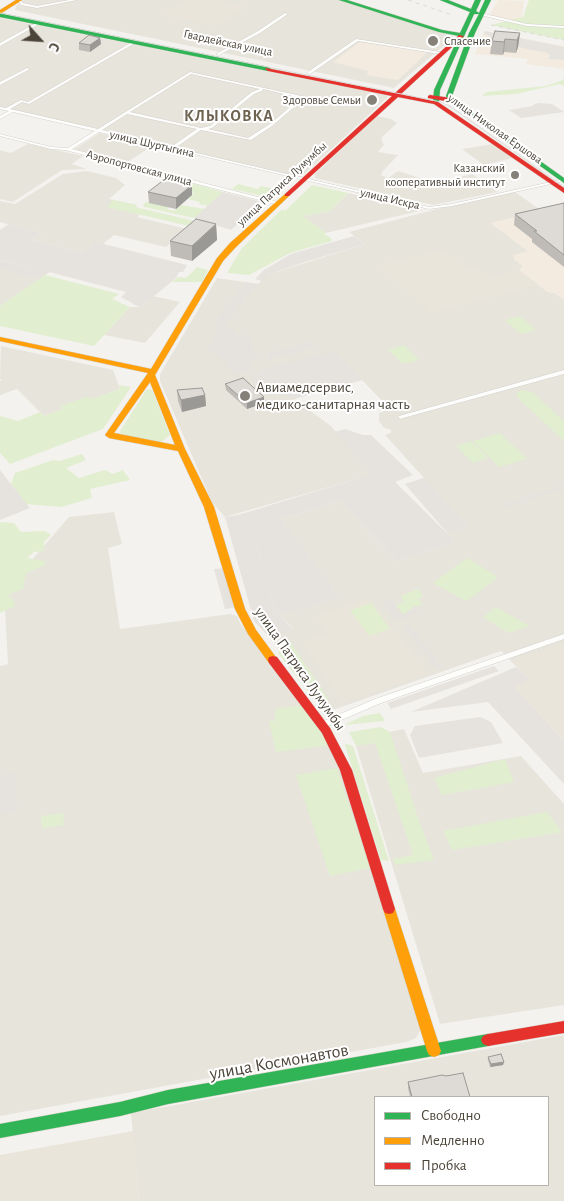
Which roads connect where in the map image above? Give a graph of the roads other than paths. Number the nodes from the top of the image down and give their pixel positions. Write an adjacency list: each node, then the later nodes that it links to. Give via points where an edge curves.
1 (19, 0): 2 (street, via 22,4 37,7); 7 (main road)
2 (75, 0)
3 (342, 0): 12 (main road)
4 (443, 0): 8 (main road)
5 (478, 0): 8 (main road, улица Николая Ершова)
6 (488, 0): 8 (main road, улица Николая Ершова)
7 (2, 9): 10 (main road, Гвардейская улица); 16 (main road, Гвардейская улица)
8 (477, 13): 11 (street, via 527,25); 12 (main road, улица Николая Ершова); 23 (main road, улица Николая Ершова, via 449,96)
9 (286, 14): 16 (street)
10 (39, 23): 13 (main road, Гвардейская улица); 14 (street)
11 (564, 27)
12 (461, 35): 15 (main road, улица Патриса Лумумбы); 22 (main road, улица Николая Ершова)
13 (134, 42): 21 (main road, Гвардейская улица); 25 (street, via 28,103 21,101)
14 (0, 45)
15 (440, 53): 18 (street, via 357,40); 21 (main road, улица Патриса Лумумбы)
16 (218, 54): 18 (main road, Гвардейская улица)
17 (28, 69): 19 (street)
18 (309, 73): 21 (main road, Гвардейская улица)
19 (0, 84)
20 (262, 90): 27 (street, via 190,73); 29 (street, via 253,93 211,127); 29 (street, via 304,97 249,139)
21 (396, 93): 22 (main road, Гвардейская улица); 34 (main road, улица Патриса Лумумбы)
22 (435, 100): 23 (main road, Гвардейская улица); 35 (main road, улица Николая Ершова, via 494,143)
23 (451, 100): 35 (main road, улица Николая Ершова)
24 (0, 108): 25 (street, улица Шуртыгина)
25 (6, 110): 26 (street, улица Шуртыгина)
26 (12, 111): 28 (street); 30 (street, улица Шуртыгина)
27 (126, 113): 29 (street); 30 (street)
28 (0, 118)
29 (200, 129): 32 (street)
30 (97, 132): 32 (street, улица Шуртыгина); 33 (street)
31 (0, 135): 33 (street, Аэропортовская улица)
32 (170, 149): 34 (street, улица Шуртыгина)
33 (68, 150): 36 (street, Аэропортовская улица)
34 (304, 180): 35 (street, улица Искра, via 433,208); 36 (main road, улица Патриса Лумумбы)
35 (561, 184)
36 (278, 204): 39 (main road, улица Патриса Лумумбы, via 220,260)
37 (0, 339): 39 (main road)
38 (564, 372): 40 (street)
39 (152, 374): 41 (main road, улица Патриса Лумумбы); 42 (main road, улица Патриса Лумумбы, via 109,435)
40 (401, 417)
41 (176, 436): 42 (main road); 43 (main road, улица Патриса Лумумбы)
42 (157, 444): 43 (main road, улица Патриса Лумумбы)
43 (181, 449): 45 (main road, улица Патриса Лумумбы, via 209,506 240,609 252,632)
44 (564, 636): 45 (street, via 378,701)
45 (322, 725): 47 (main road, улица Патриса Лумумбы, via 346,770)
46 (564, 1027): 47 (main road, улица Космонавтов)
47 (434, 1050): 48 (main road, улица Космонавтов, via 168,1097)
48 (0, 1131)

